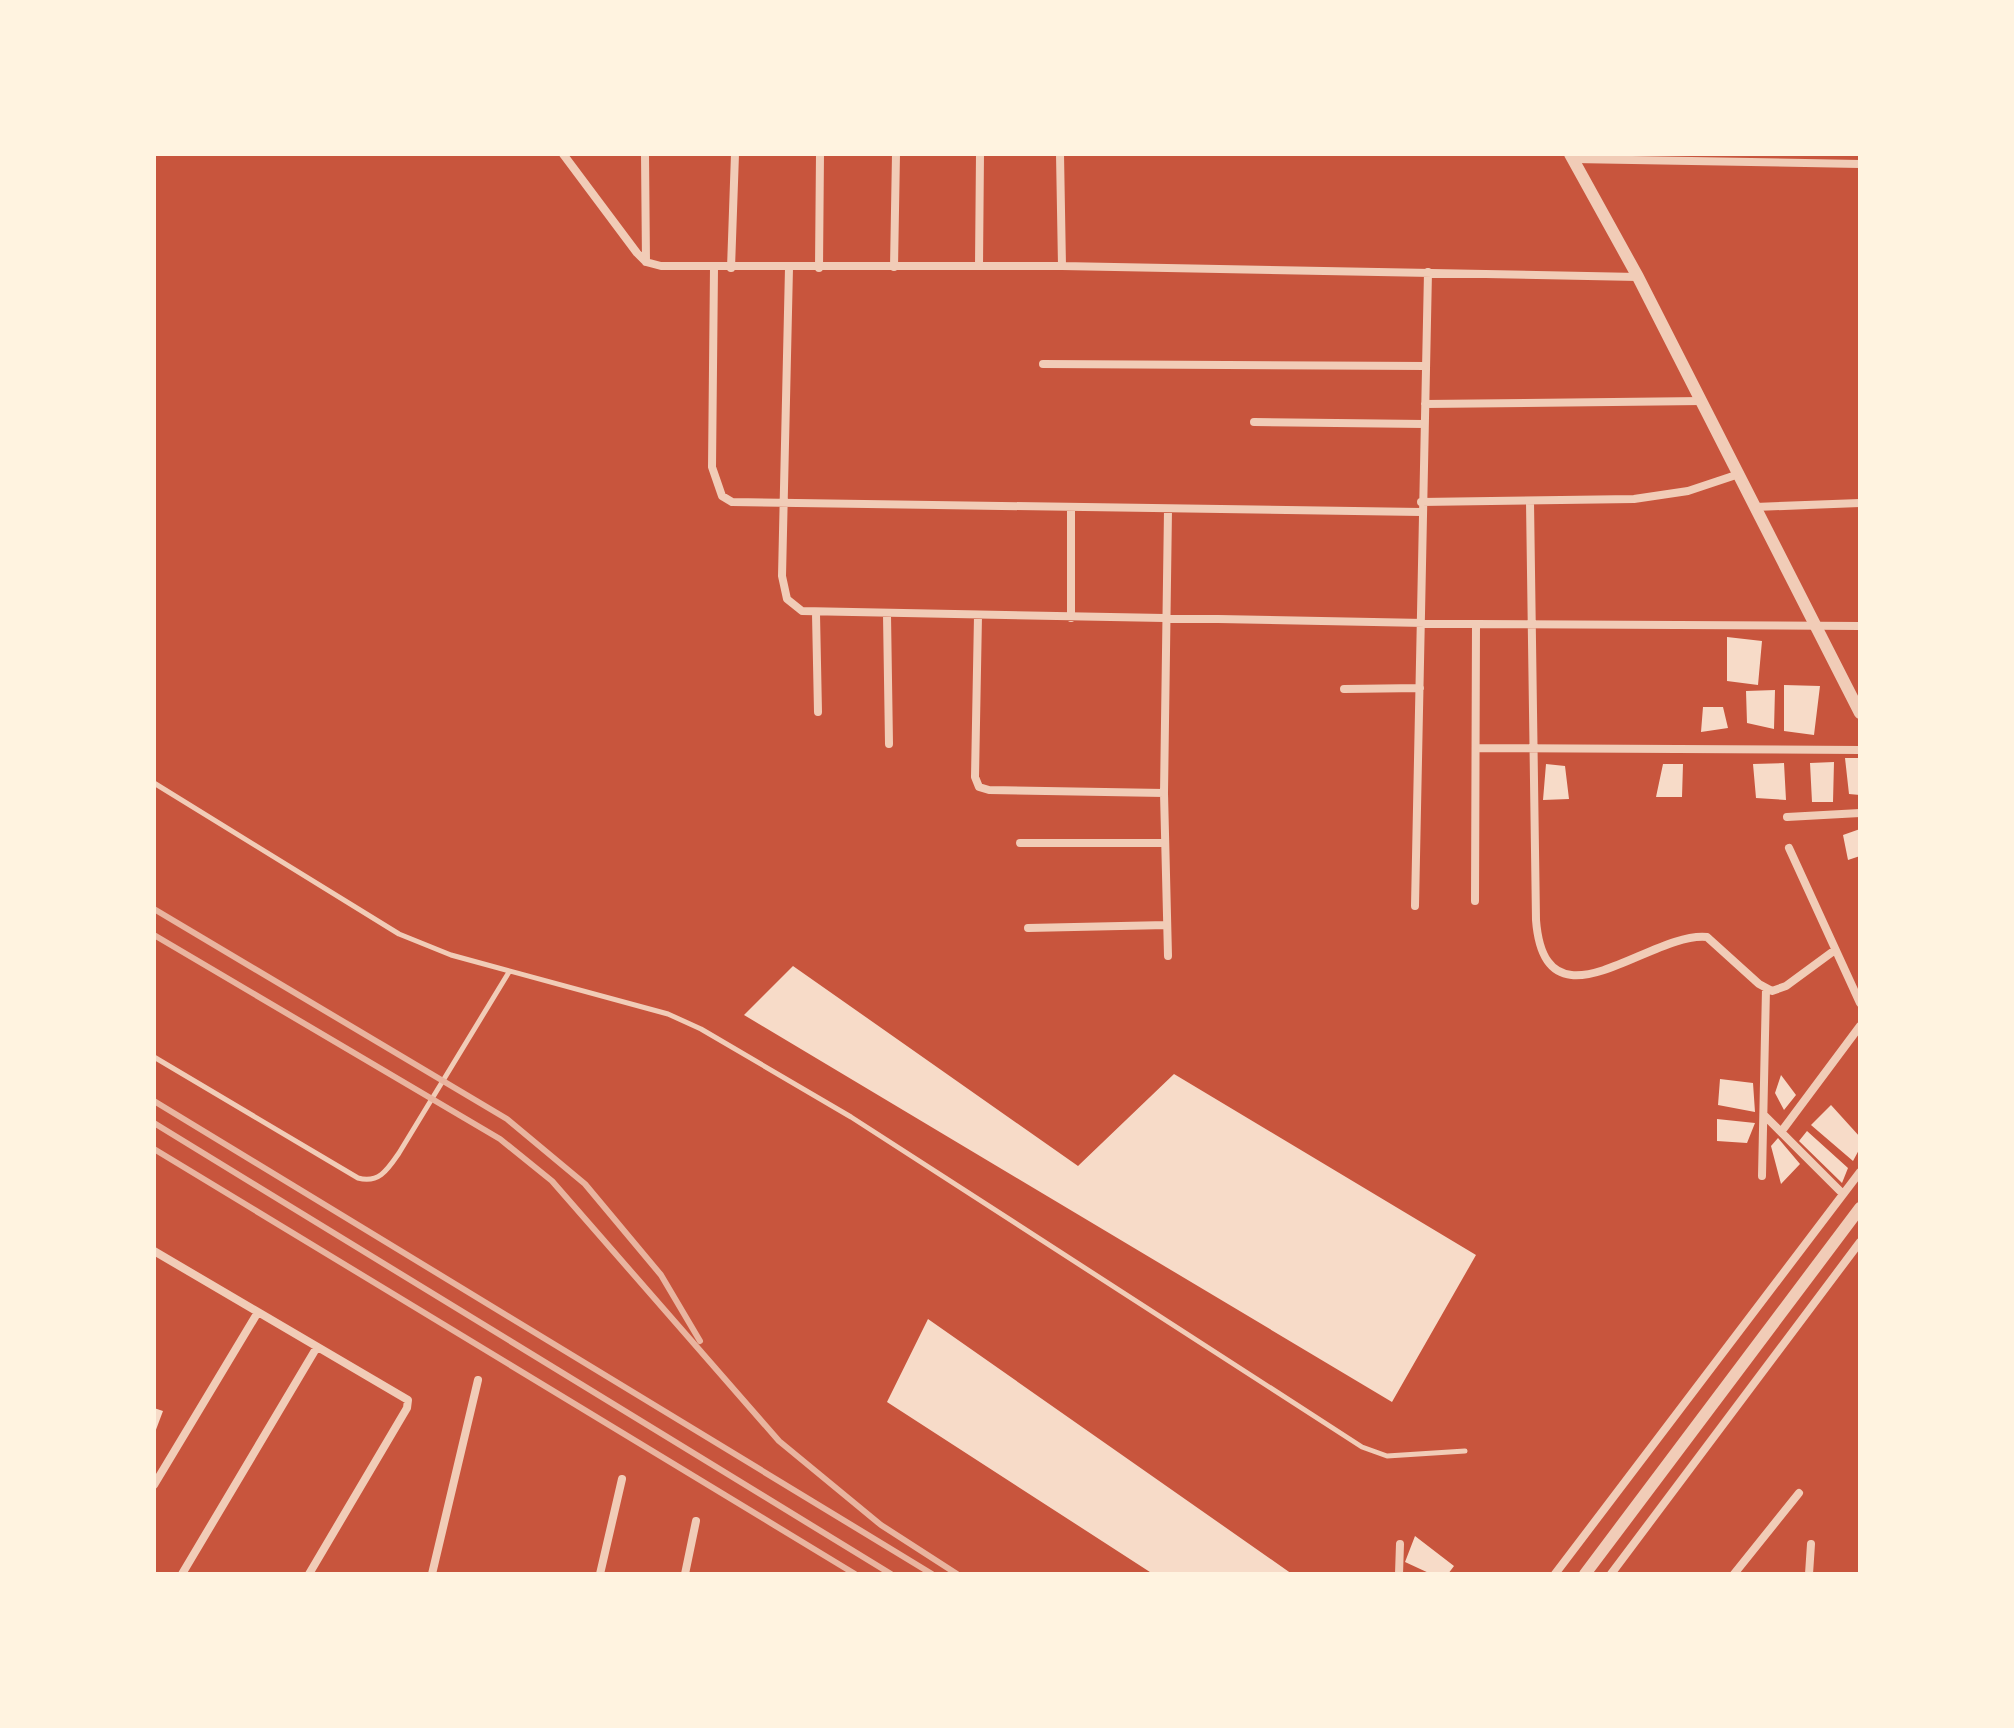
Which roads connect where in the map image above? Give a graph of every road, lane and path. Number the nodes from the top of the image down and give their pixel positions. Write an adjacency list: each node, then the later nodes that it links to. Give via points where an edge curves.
1 (563, 154): 13 (street)
2 (574, 154): 13 (street)
3 (645, 154): 14 (street)
4 (735, 154): 19 (street)
5 (820, 154): 21 (street)
6 (896, 154): 17 (street)
7 (980, 154): 15 (street)
8 (1060, 154): 16 (street)
9 (1847, 154): 11 (street)
10 (1572, 157): 11 (street); 23 (street)
11 (1847, 164): 12 (street)
12 (1860, 164)
13 (574, 169): 14 (street)
14 (646, 262): 18 (street)
15 (979, 266): 16 (street); 17 (street)
16 (1062, 266): 22 (street)
17 (894, 267): 21 (street)
18 (714, 268): 19 (street); 33 (street, via 715,480 722,496 732,502)
19 (731, 268): 20 (street)
20 (789, 268): 21 (street); 33 (street)
21 (819, 268)
22 (1428, 272): 23 (street); 25 (street)
23 (1638, 277): 26 (street)
24 (1043, 364): 25 (street)
25 (1426, 366): 27 (street)
26 (1702, 401): 27 (street); 30 (street)
27 (1425, 404): 29 (street)
28 (1254, 422): 29 (street)
29 (1424, 424): 34 (street)
30 (1739, 474): 31 (street, via 1659,497); 35 (street)
31 (1530, 502): 34 (street); 45 (street)
32 (1860, 503): 35 (street)
33 (784, 505): 36 (street); 38 (street, via 783,589 794,607)
34 (1421, 507): 37 (street); 43 (street)
35 (1755, 507): 47 (street)
36 (1071, 509): 37 (street); 41 (street)
37 (1168, 510): 42 (street)
38 (816, 614): 39 (street); 50 (street)
39 (887, 615): 40 (street); 52 (street)
40 (978, 616): 41 (street); 57 (street, via 979,787)
41 (1071, 618): 42 (street)
42 (1166, 619): 43 (street); 57 (street)
43 (1421, 622): 44 (street); 48 (street)
44 (1476, 624): 45 (street); 53 (street)
45 (1531, 625): 47 (street); 54 (street)
46 (1860, 626): 47 (street)
47 (1817, 627): 51 (street)
48 (1420, 688): 49 (street); 64 (street)
49 (1344, 689)
50 (818, 712)
51 (1860, 713)
52 (889, 744)
53 (1476, 748): 54 (street); 63 (street)
54 (1534, 748): 55 (street); 70 (street, via 1537,934 1544,958 1570,975 1596,974 1696,936 1716,943)
55 (1860, 750)
56 (154, 783): 69 (lane, via 399,934)
57 (1164, 793): 61 (street)
58 (1860, 813): 59 (street)
59 (1787, 817)
60 (1020, 843): 61 (street)
61 (1165, 843): 65 (street)
62 (1789, 848): 67 (street)
63 (1475, 901)
64 (1415, 906)
65 (1167, 925): 66 (street); 68 (street)
66 (1028, 928)
67 (1835, 950): 70 (street, via 1786,986); 71 (street)
68 (1168, 956)
69 (510, 971): 73 (lane, via 399,1153 375,1179 358,1178); 85 (lane, via 668,1014 701,1029 851,1117 1362,1447 1387,1456)
70 (1766, 989): 74 (street)
71 (1860, 1003)
72 (1860, 1026): 75 (street)
73 (154, 1057)
74 (1764, 1115): 75 (street); 77 (street)
75 (1781, 1132): 78 (street)
76 (1860, 1172): 78 (street)
77 (1762, 1176)
78 (1843, 1194): 98 (street)
79 (1860, 1208): 99 (street)
80 (1860, 1242): 100 (street)
81 (154, 1251): 82 (street)
82 (258, 1312): 83 (street); 87 (street)
83 (317, 1347): 92 (street); 93 (street, via 402,1395 408,1404)
84 (478, 1380): 94 (street)
85 (1465, 1451)
86 (622, 1479): 95 (street)
87 (154, 1485)
88 (1799, 1493): 101 (street)
89 (696, 1521): 96 (street)
90 (1400, 1544): 97 (street)
91 (1811, 1544): 102 (street)
92 (182, 1574)
93 (309, 1574)
94 (432, 1574)
95 (600, 1574)
96 (685, 1574)
97 (1399, 1574)
98 (1555, 1574)
99 (1585, 1574)
100 (1611, 1574)
101 (1734, 1574)
102 (1809, 1574)

